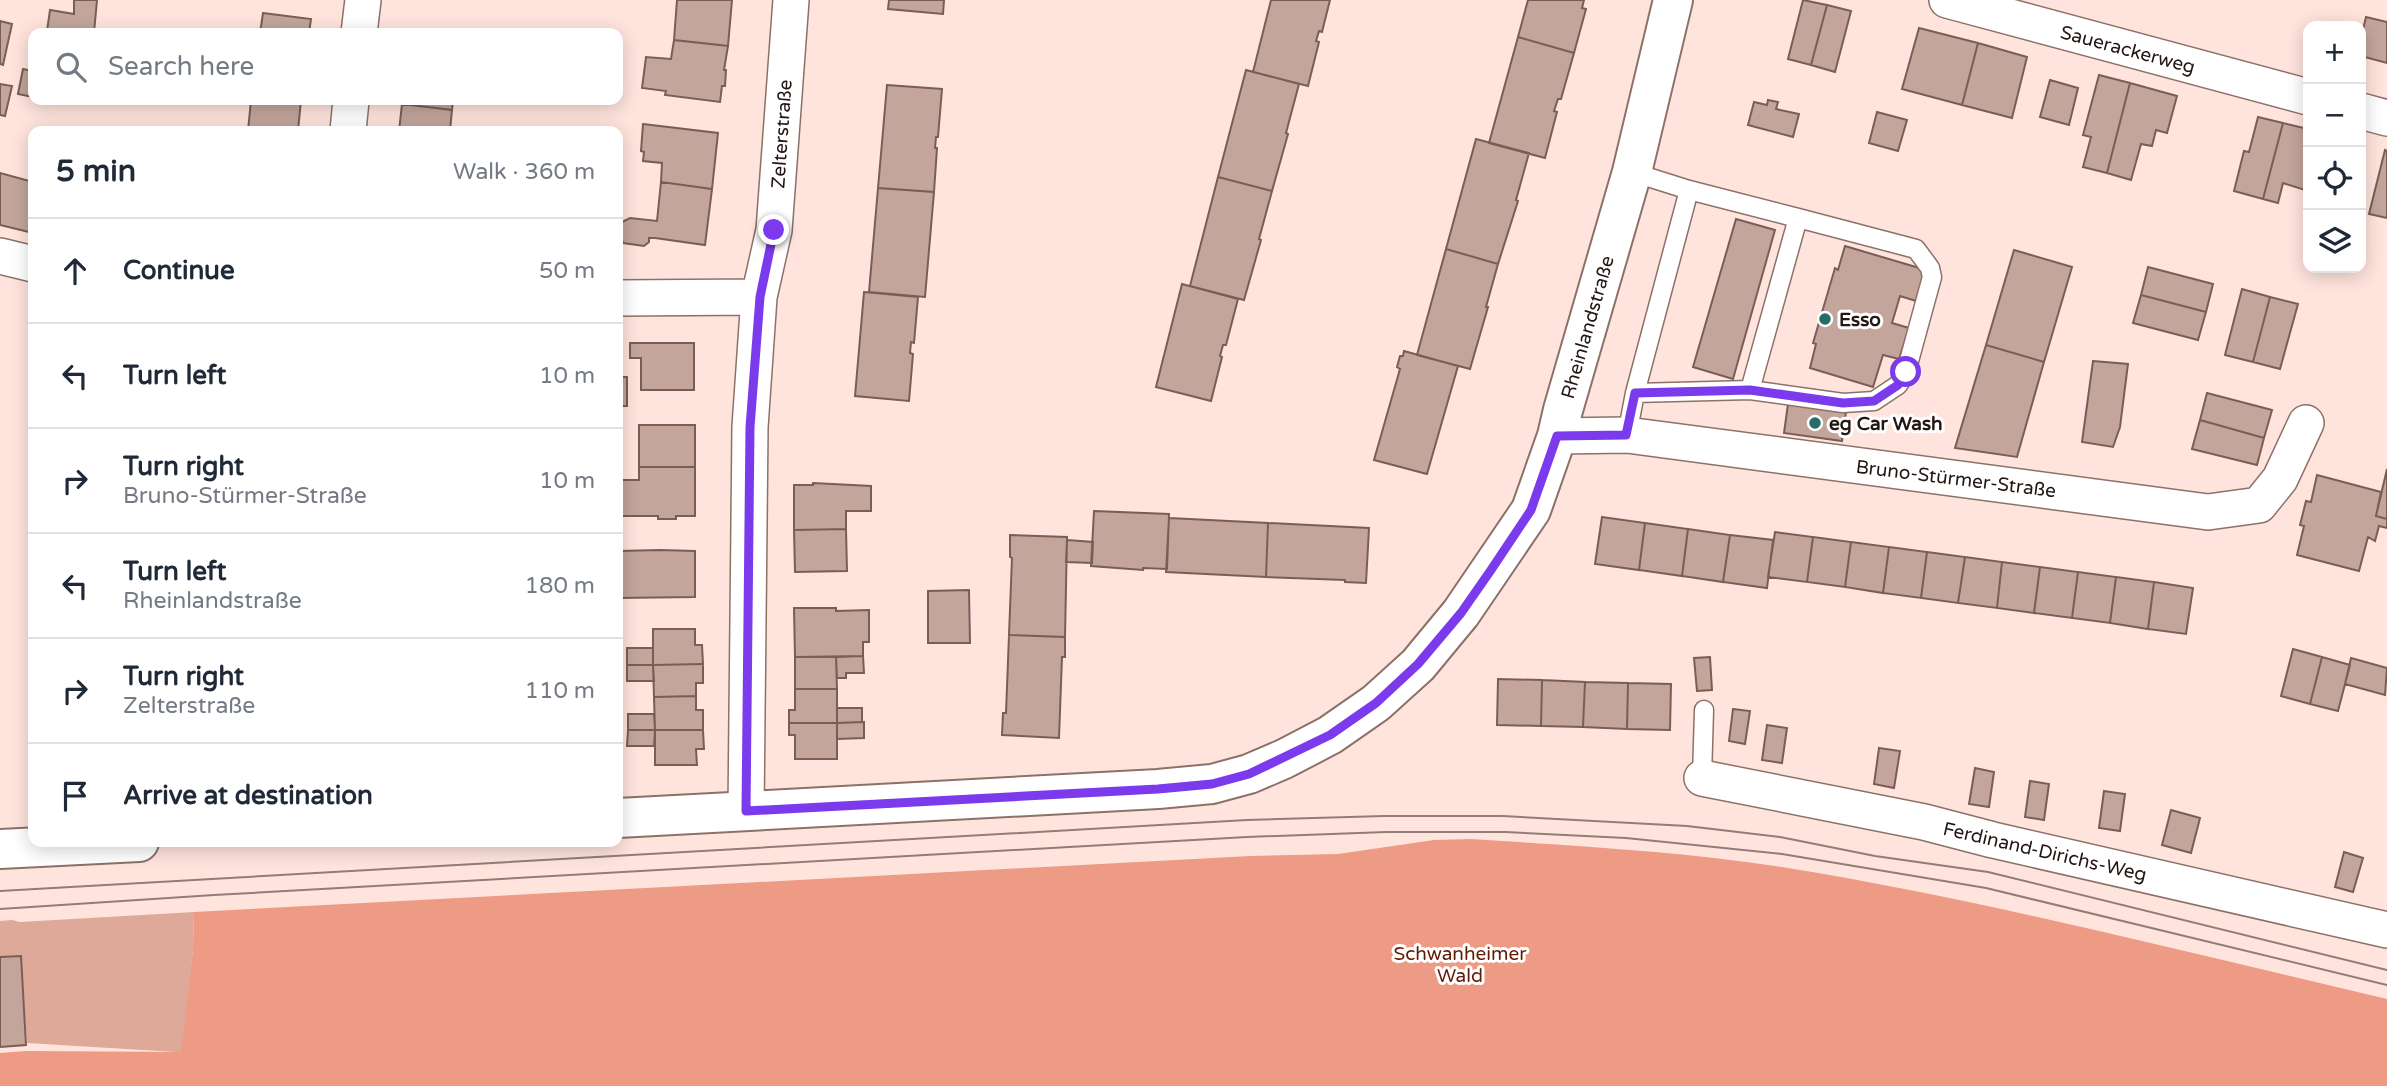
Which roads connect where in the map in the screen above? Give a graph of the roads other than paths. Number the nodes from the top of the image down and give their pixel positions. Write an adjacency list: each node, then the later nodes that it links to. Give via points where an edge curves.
1 (363, 0): 5 (street)
2 (791, 0): 16 (street, Zelterstraße, via 774,230)
3 (1673, 0): 11 (street, Rheinlandstraße)
4 (1947, 0): 6 (street, Sauerackerweg)
5 (360, 28)
6 (2303, 96)
7 (351, 105): 10 (street)
8 (2366, 112): 9 (street)
9 (2387, 118)
10 (348, 126)
11 (1632, 172): 12 (lane); 22 (street, Rheinlandstraße)
12 (1689, 190): 13 (lane); 19 (lane)
13 (1798, 218): 18 (lane); 18 (lane, via 1916,249 1930,268 1932,277 1906,372 1898,385 1874,401 1843,403)
14 (0, 256): 15 (street)
15 (28, 263)
16 (760, 297): 17 (street); 25 (street, Zelterstraße, via 750,427)
17 (623, 298)
18 (1750, 390): 19 (lane)
19 (1635, 393): 21 (lane)
20 (2306, 424): 21 (street, Bruno-Stürmer-Straße, via 2280,479 2259,505 2208,512)
21 (1626, 435): 22 (street, Bruno-Stürmer-Straße)
22 (1557, 436): 25 (street, Rheinlandstraße, via 1531,510 1461,613 1418,664 1376,703 1284,759 1212,784)
23 (1704, 710): 24 (lane)
24 (1702, 778): 29 (street, Ferdinand-Dirichs-Weg, via 1924,822)
25 (746, 811): 26 (street, Rheinlandstraße)
26 (623, 818)
27 (40, 847): 28 (street)
28 (0, 849)
29 (2387, 930)

